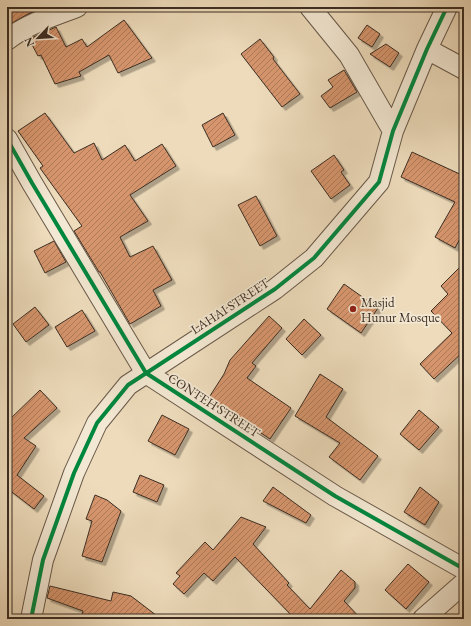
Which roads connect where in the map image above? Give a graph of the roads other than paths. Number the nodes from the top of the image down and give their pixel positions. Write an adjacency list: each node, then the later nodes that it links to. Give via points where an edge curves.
1 (77, 7): 4 (street, via 42,20)
2 (310, 7): 7 (street, via 349,54)
3 (447, 7): 5 (street, LAHAI STREET)
4 (7, 40)
5 (427, 49): 6 (street); 7 (street, LAHAI STREET)
6 (464, 69)
7 (393, 131): 9 (street, LAHAI STREET, via 378,182 314,258 275,289)
8 (7, 139): 9 (street, CONTEH STREET)
9 (146, 373): 10 (street, CONTEH STREET, via 335,496); 12 (street, LAHAI STREET, via 128,385 97,423 74,473 44,560)
10 (464, 569)
11 (464, 583): 13 (street)
12 (31, 619)
13 (424, 619)

